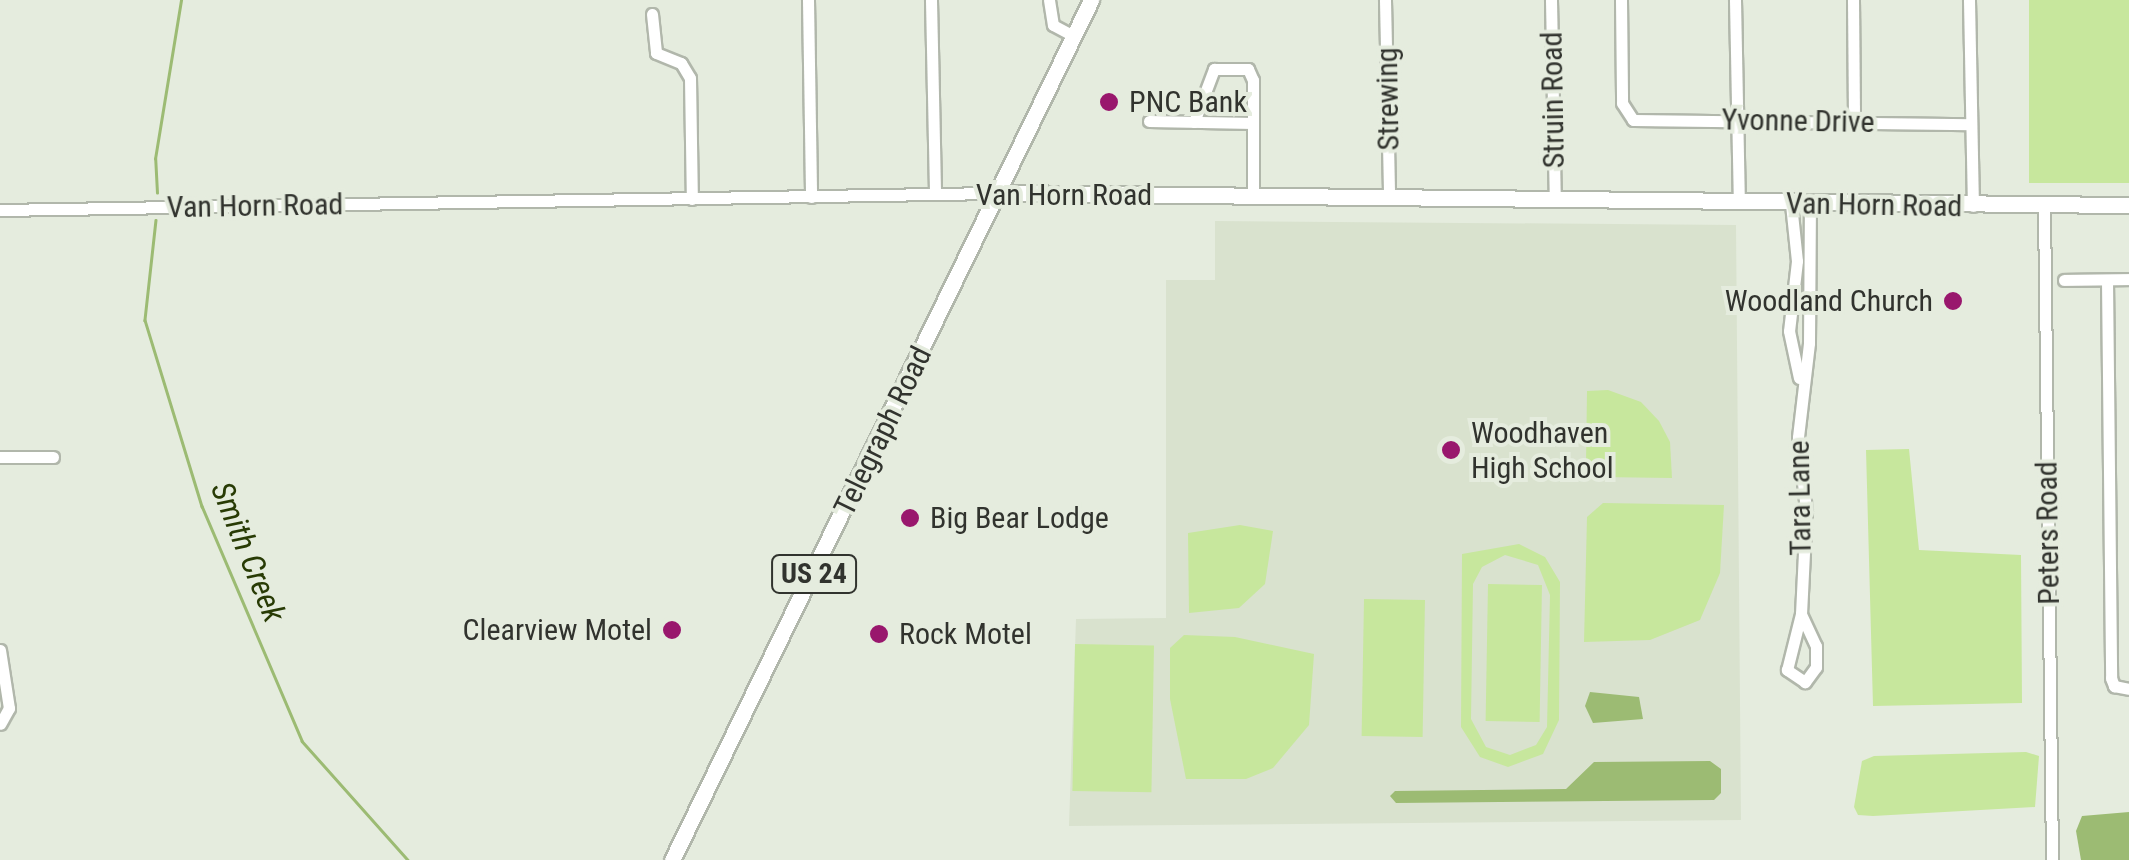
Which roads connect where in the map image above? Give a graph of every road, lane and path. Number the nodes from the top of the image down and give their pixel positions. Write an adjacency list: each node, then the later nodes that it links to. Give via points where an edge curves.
1 (808, 0): 21 (street)
2 (931, 0): 19 (street)
3 (1049, 0): 12 (street, via 1053,25)
4 (1091, 0): 12 (main road, Telegraph Road / US 24)
5 (1386, 0): 24 (street, Strewing)
6 (1551, 0): 25 (street, Struin Road)
7 (1620, 0): 13 (street, Yvonne Drive, via 1627,116)
8 (1736, 0): 13 (street)
9 (1852, 0): 16 (street)
10 (1969, 0): 18 (street)
11 (652, 14): 23 (street, via 656,54 680,63 690,78)
12 (1074, 36): 20 (main road, Telegraph Road / US 24)
13 (1737, 120): 16 (street, Yvonne Drive); 26 (street)
14 (1149, 121): 15 (street)
15 (1194, 122): 17 (street); 17 (street, via 1212,71 1222,65 1244,67 1253,76)
16 (1854, 122): 18 (street, Yvonne Drive)
17 (1253, 123): 22 (street)
18 (1971, 124): 30 (street)
19 (935, 194): 20 (street, Van Horn Road); 21 (street, Van Horn Road)
20 (998, 194): 22 (main road, Van Horn Road); 46 (main road, Telegraph Road / US 24)
21 (811, 196): 23 (street, Van Horn Road)
22 (1253, 196): 24 (main road, Van Horn Road)
23 (692, 198): 32 (street, Van Horn Road)
24 (1389, 198): 25 (main road, Van Horn Road)
25 (1555, 201): 26 (main road, Van Horn Road)
26 (1738, 203): 27 (main road, Van Horn Road)
27 (1791, 204): 28 (main road, Van Horn Road); 33 (street, Tara Lane)
28 (1810, 204): 30 (main road, Van Horn Road); 33 (street, Tara Lane)
29 (2129, 205): 31 (main road, Van Horn Road)
30 (1973, 206): 31 (main road, Van Horn Road)
31 (2044, 206): 47 (street, Peters Road)
32 (0, 210)
33 (1804, 261): 37 (street, Tara Lane); 38 (street, Tara Lane)
34 (2129, 279): 36 (street)
35 (2064, 280): 36 (street)
36 (2107, 280): 44 (street, via 2111,678 2114,686)
37 (1790, 313): 38 (street); 39 (street, Tara Lane)
38 (1807, 313): 39 (street, Tara Lane)
39 (1800, 381): 42 (street, Tara Lane)
40 (53, 456): 41 (street)
41 (0, 458)
42 (1802, 614): 42 (street, Tara Lane, via 1788,670 1796,682 1810,679 1816,667 1816,646)
43 (0, 650): 45 (street, via 9,708)
44 (2129, 689)
45 (2, 723)
46 (672, 860)
47 (2052, 860)

